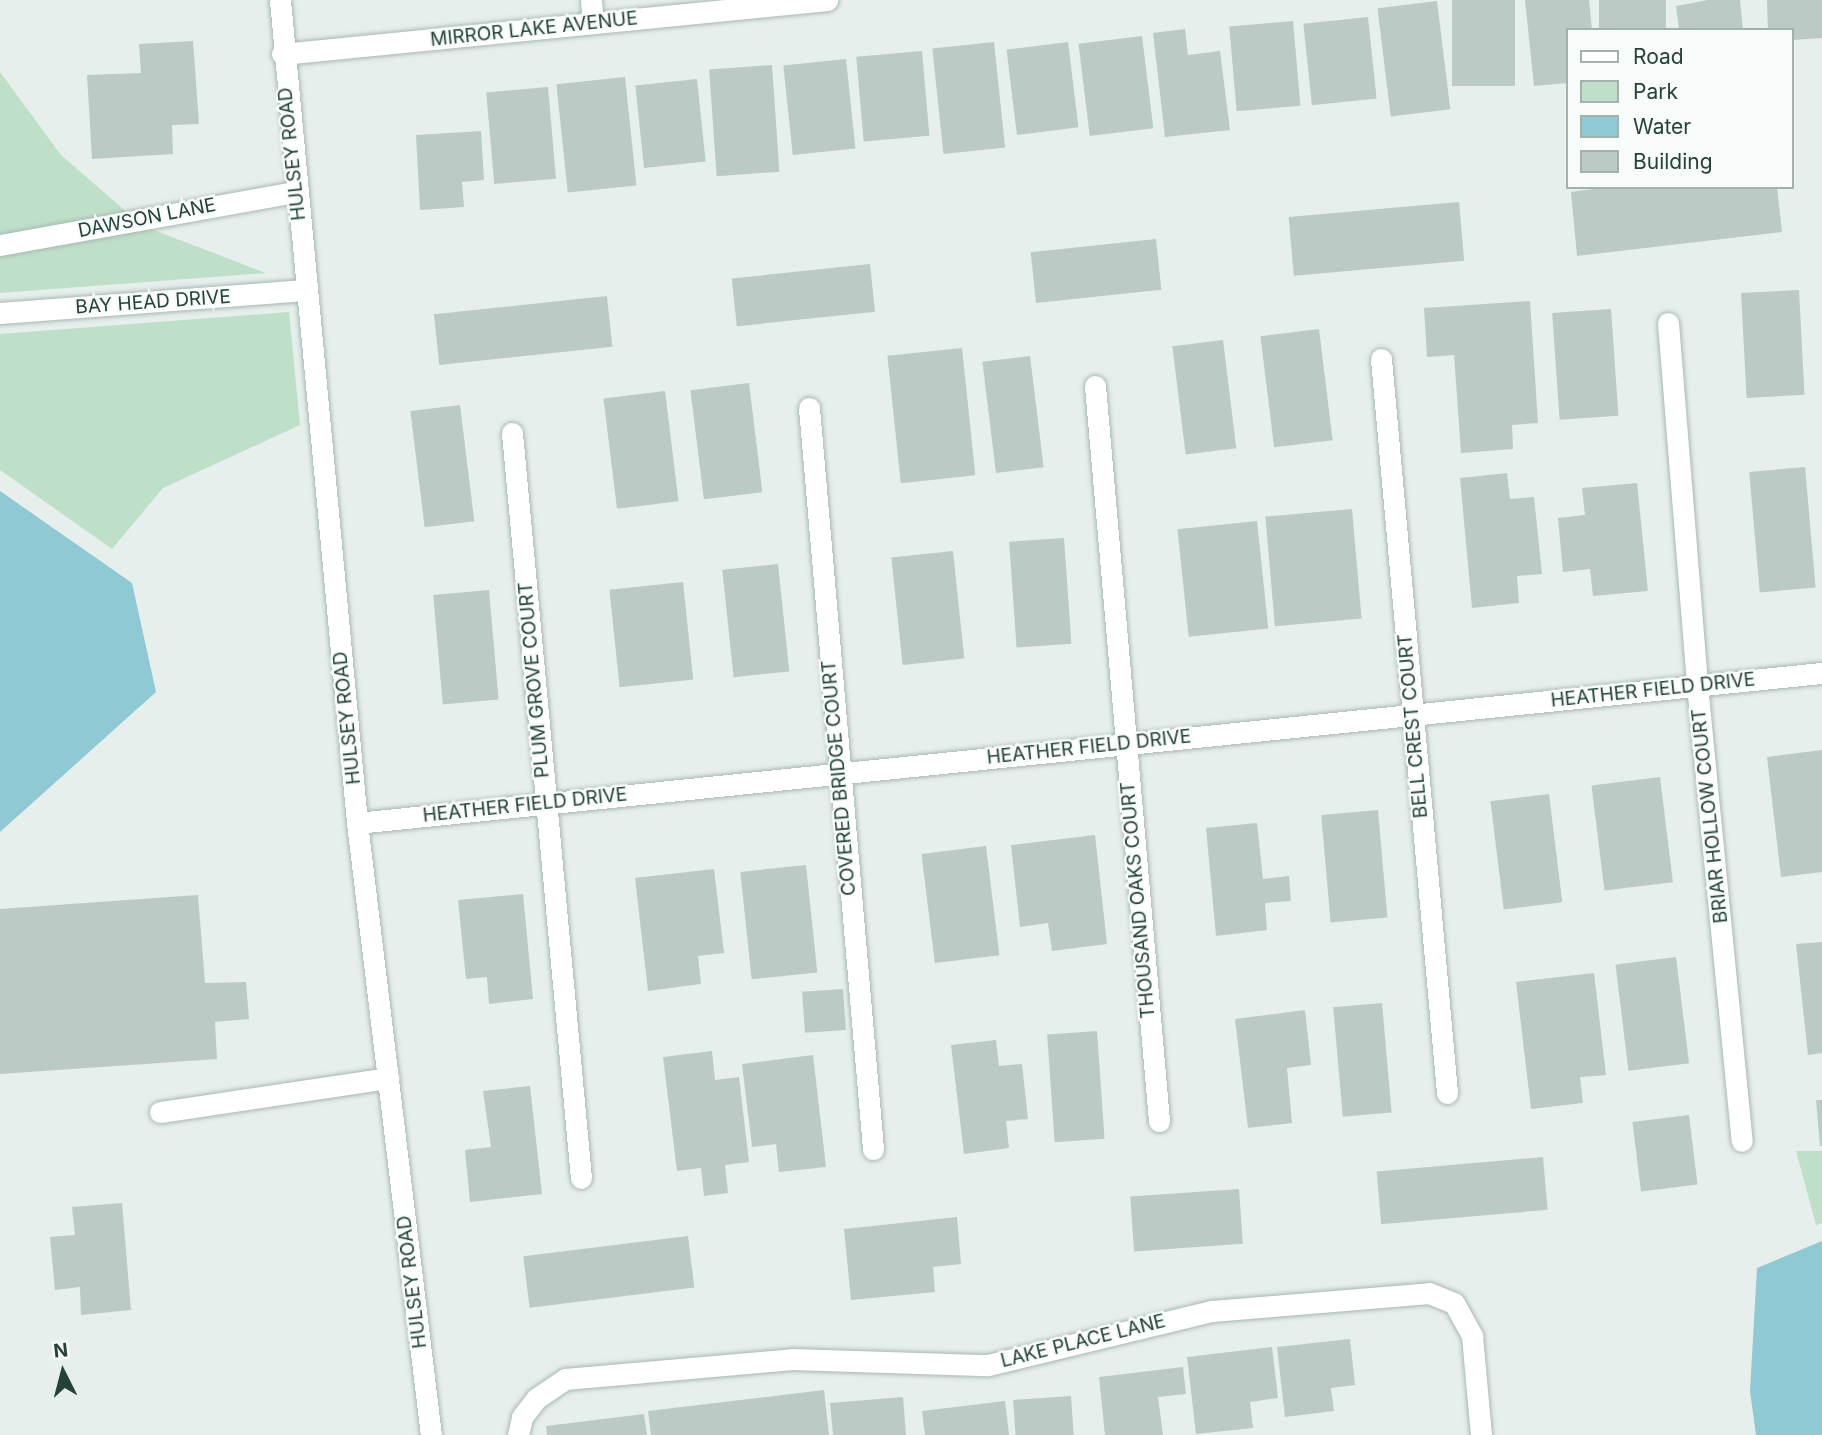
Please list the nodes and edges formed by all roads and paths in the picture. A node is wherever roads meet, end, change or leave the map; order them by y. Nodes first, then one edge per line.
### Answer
1 (280, 0) edge
2 (591, 0) edge
3 (827, 0) edge
4 (593, 23) junction
5 (282, 54) junction
6 (295, 192) junction
7 (0, 245) edge
8 (305, 290) junction
9 (0, 313) edge
10 (1668, 323) dead end
11 (1381, 359) dead end
12 (1095, 386) dead end
13 (808, 408) dead end
14 (512, 433) dead end
15 (1822, 673) edge
16 (1697, 685) junction
17 (1412, 714) junction
18 (1124, 743) junction
19 (838, 773) junction
20 (544, 802) junction
21 (357, 823) junction
22 (388, 1079) junction
23 (1447, 1093) dead end
24 (160, 1112) dead end
25 (1159, 1121) dead end
26 (1742, 1141) dead end
27 (873, 1149) dead end
28 (581, 1178) dead end
29 (431, 1435) edge
30 (518, 1435) edge
31 (1481, 1435) edge

1 - 5 street, HULSEY ROAD
2 - 4 street
3 - 4 street, MIRROR LAKE AVENUE
4 - 5 street, MIRROR LAKE AVENUE
5 - 6 street, HULSEY ROAD
6 - 7 street, DAWSON LANE
6 - 8 street, HULSEY ROAD
8 - 9 street, BAY HEAD DRIVE
8 - 21 street, HULSEY ROAD
10 - 16 street, BRIAR HOLLOW COURT
11 - 17 street, BELL CREST COURT
12 - 18 street, THOUSAND OAKS COURT
13 - 19 street, COVERED BRIDGE COURT
14 - 20 street, PLUM GROVE COURT
15 - 16 street, HEATHER FIELD DRIVE
16 - 17 street, HEATHER FIELD DRIVE
16 - 26 street, BRIAR HOLLOW COURT
17 - 18 street, HEATHER FIELD DRIVE
17 - 23 street, BELL CREST COURT
18 - 19 street, HEATHER FIELD DRIVE
18 - 25 street, THOUSAND OAKS COURT
19 - 20 street, HEATHER FIELD DRIVE
19 - 27 street, COVERED BRIDGE COURT
20 - 21 street, HEATHER FIELD DRIVE
20 - 28 street, PLUM GROVE COURT
21 - 22 street, HULSEY ROAD
22 - 24 street
22 - 29 street, HULSEY ROAD
30 - 31 street, LAKE PLACE LANE

